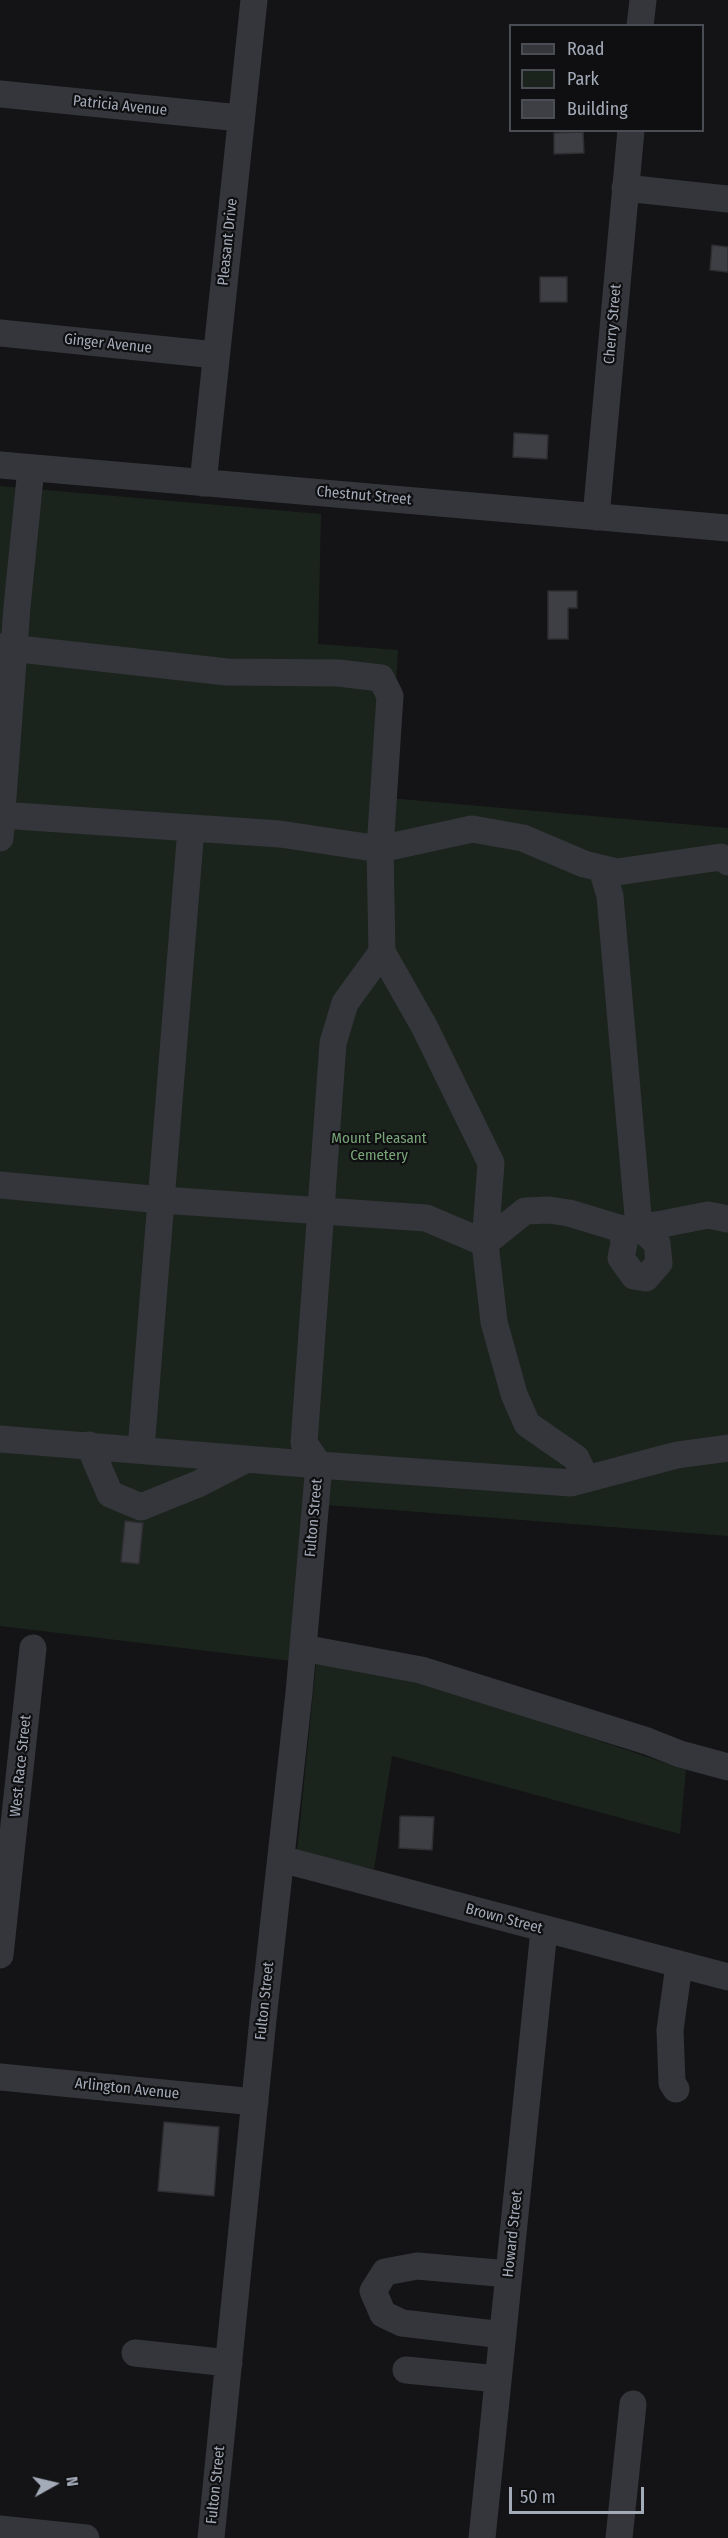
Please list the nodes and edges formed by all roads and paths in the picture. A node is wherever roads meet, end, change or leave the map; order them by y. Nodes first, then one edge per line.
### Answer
1 (254, 0) edge
2 (643, 0) edge
3 (640, 24) edge
4 (0, 94) edge
5 (240, 118) junction
6 (631, 132) edge
7 (626, 188) junction
8 (728, 199) edge
9 (0, 333) edge
10 (216, 356) junction
11 (0, 465) edge
12 (31, 468) junction
13 (203, 483) junction
14 (596, 517) junction
15 (728, 528) edge
16 (7, 648) edge
17 (1, 822) edge
18 (191, 828) junction
19 (380, 849) junction
20 (728, 862) edge
21 (602, 869) junction
22 (382, 952) junction
23 (0, 1185) edge
24 (162, 1200) junction
25 (320, 1213) junction
26 (728, 1219) edge
27 (630, 1228) junction
28 (485, 1243) junction
29 (0, 1439) edge
30 (89, 1445) junction
31 (728, 1448) edge
32 (141, 1449) junction
33 (247, 1459) junction
34 (319, 1465) junction
35 (586, 1479) junction
36 (303, 1647) junction
37 (33, 1648) dead end
38 (728, 1767) edge
39 (280, 1859) junction
40 (544, 1930) junction
41 (0, 1955) edge
42 (679, 1965) junction
43 (728, 1977) edge
44 (0, 2077) edge
45 (676, 2090) dead end
46 (255, 2102) junction
47 (509, 2274) junction
48 (503, 2335) junction
49 (135, 2353) dead end
50 (228, 2363) junction
51 (406, 2370) dead end
52 (498, 2379) junction
53 (633, 2404) dead end
54 (0, 2529) edge
55 (81, 2538) edge
56 (211, 2538) edge
57 (482, 2538) edge
58 (619, 2538) edge

1 - 5 street, Pleasant Drive
2 - 3 street
4 - 5 street, Patricia Avenue
5 - 10 street, Pleasant Drive
6 - 7 street, Cherry Street
7 - 8 street
7 - 14 street, Cherry Street
9 - 10 street, Ginger Avenue
10 - 13 street, Pleasant Drive
11 - 12 street, Chestnut Street
12 - 13 street, Chestnut Street
12 - 16 street
13 - 14 street, Chestnut Street
14 - 15 street, Chestnut Street
16 - 17 street
16 - 19 street
17 - 18 street
18 - 19 street
18 - 24 street
19 - 21 street
19 - 22 street
20 - 21 street
21 - 27 street
22 - 25 street
22 - 28 street
23 - 24 street
24 - 25 street
24 - 32 street
25 - 28 street
25 - 34 street
26 - 27 street
27 - 28 street
28 - 35 street
29 - 30 street
30 - 32 street
30 - 33 street
31 - 35 street
32 - 33 street
33 - 34 street
34 - 35 street
34 - 36 street, Fulton Street
36 - 38 street
36 - 39 street, Fulton Street
37 - 41 street, West Race Street
39 - 40 street, Brown Street
39 - 46 street, Fulton Street
40 - 42 street, Brown Street
40 - 47 street, Howard Street
42 - 43 street, Brown Street
42 - 45 street
44 - 46 street, Arlington Avenue
46 - 50 street, Fulton Street
47 - 48 street, Howard Street
47 - 48 street
48 - 52 street, Howard Street
49 - 50 street
50 - 56 street, Fulton Street
51 - 52 street
52 - 57 street, Howard Street
53 - 58 street
54 - 55 street

